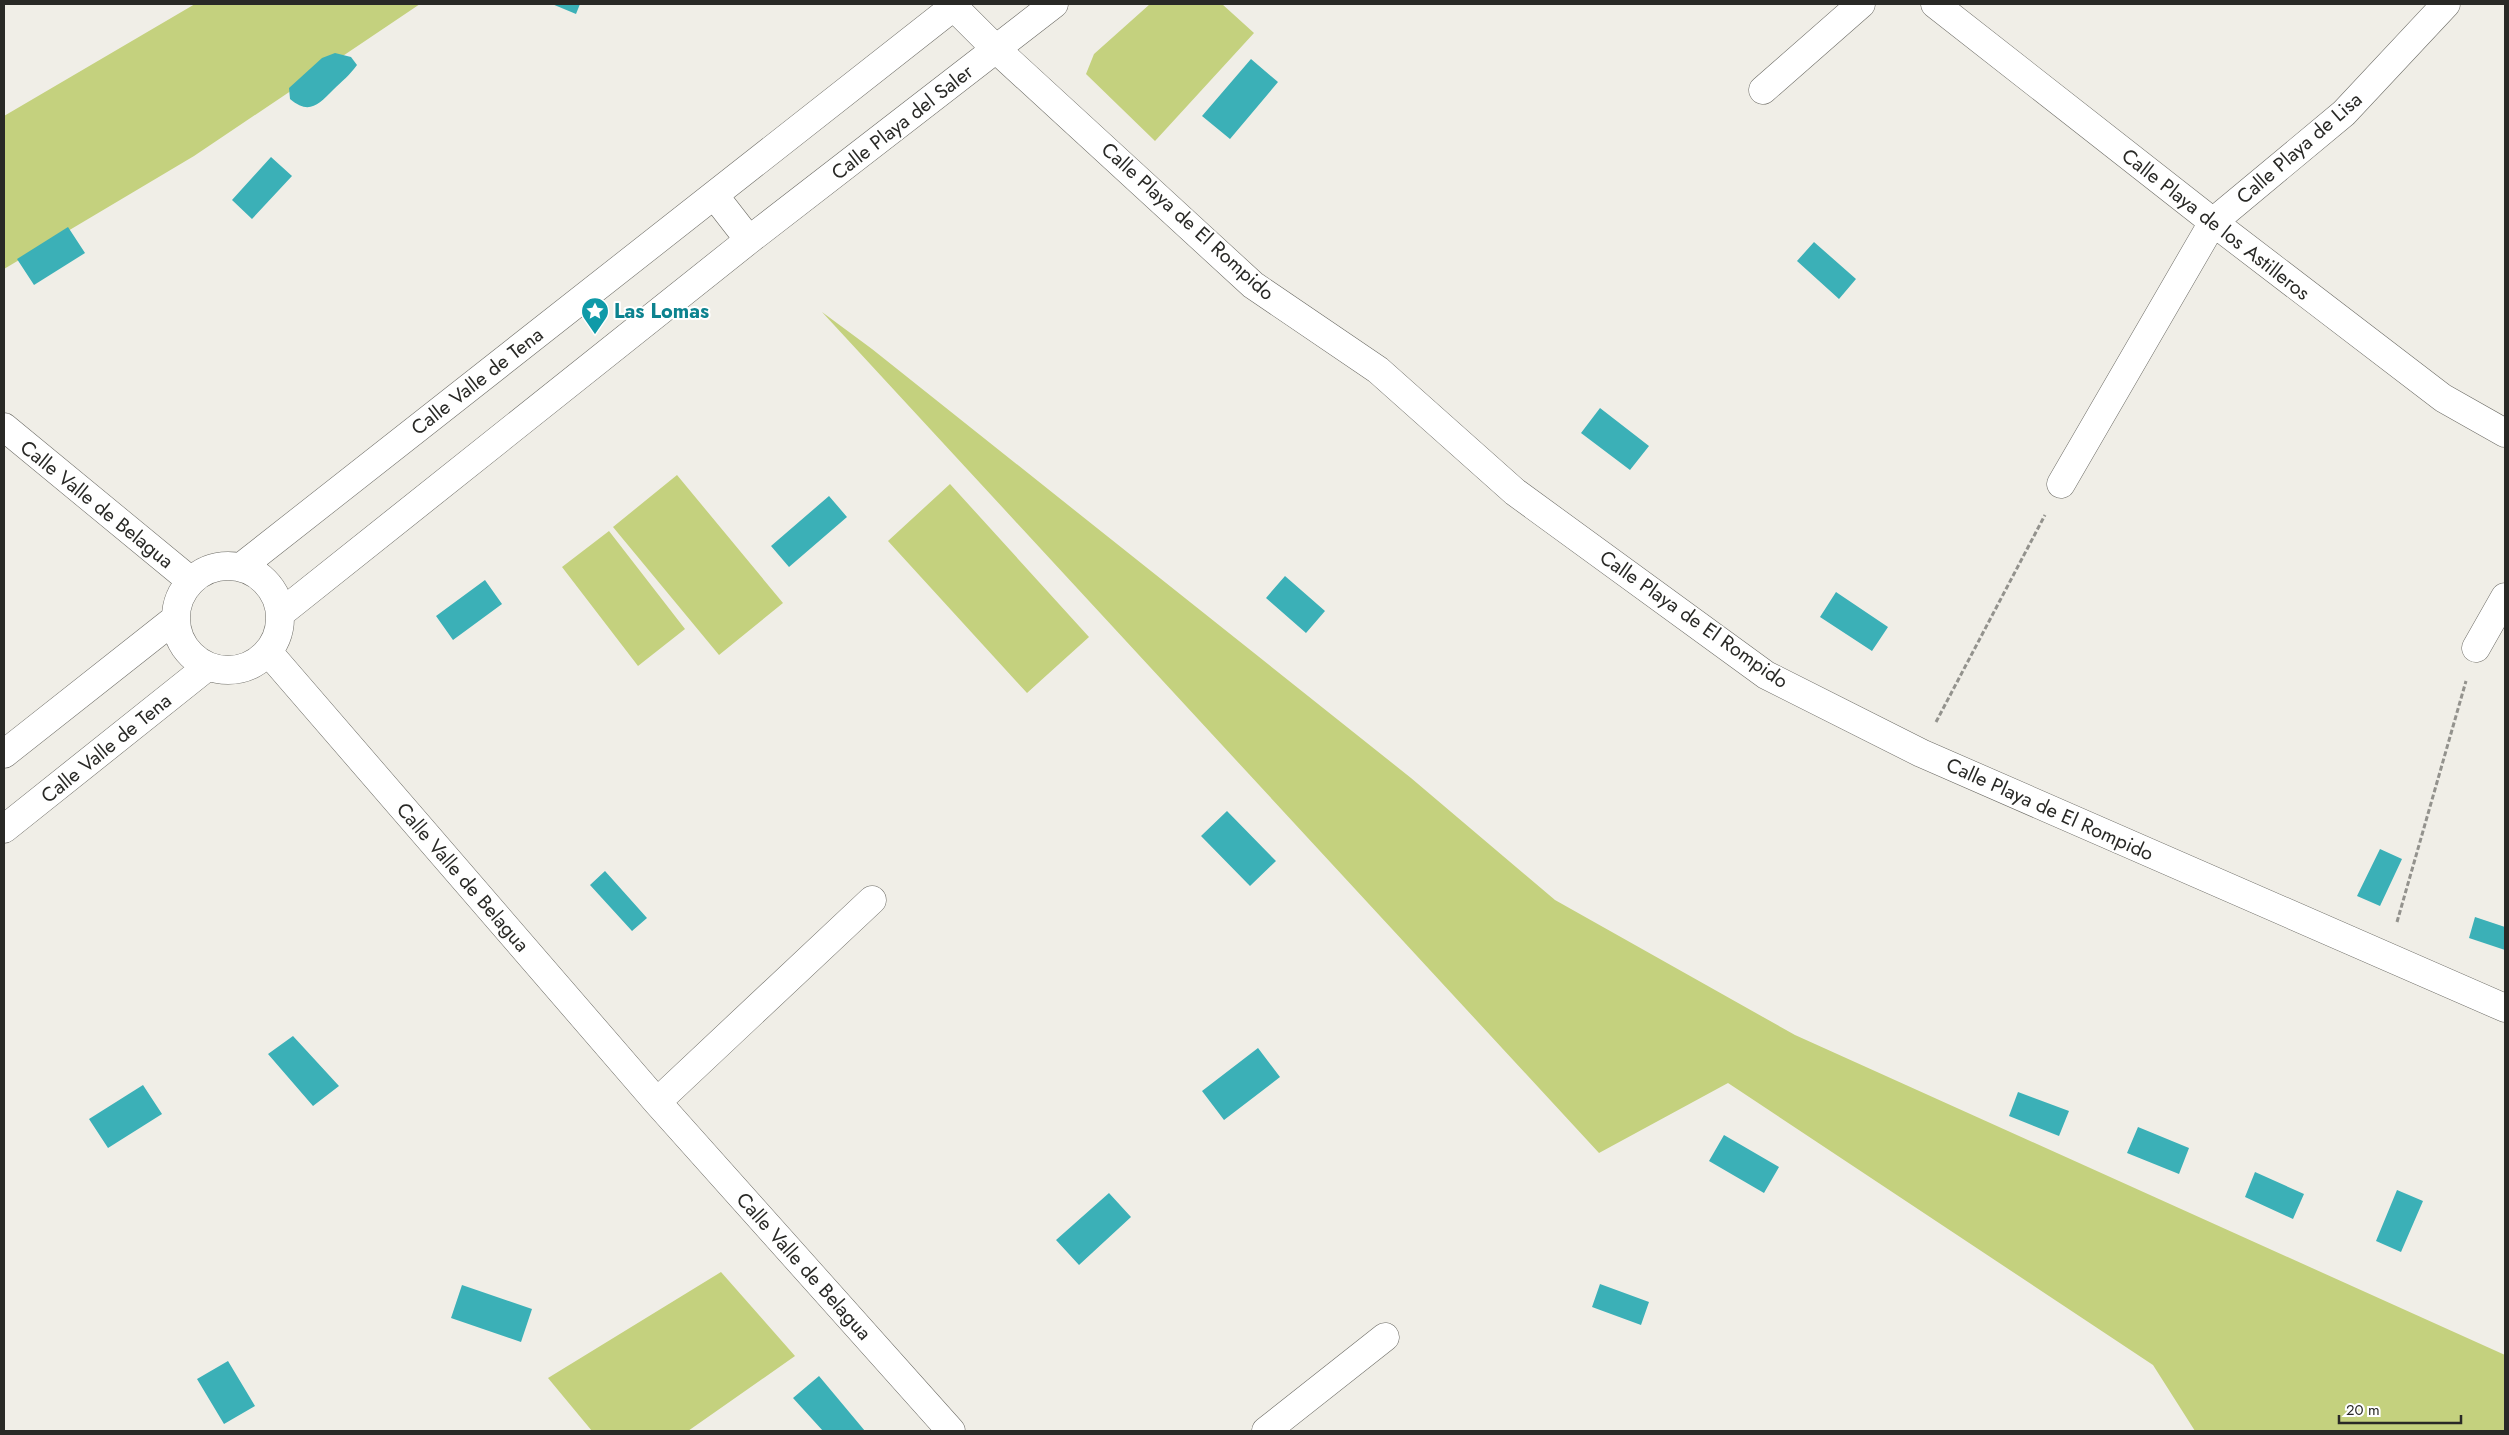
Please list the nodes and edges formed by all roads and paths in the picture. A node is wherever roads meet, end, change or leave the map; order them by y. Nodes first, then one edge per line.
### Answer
1 (1054, 4) edge
2 (1861, 4) edge
3 (1934, 4) edge
4 (2446, 4) edge
5 (953, 5) edge
6 (996, 49) junction
7 (1763, 90) dead end
8 (714, 195) junction
9 (2213, 222) junction
10 (749, 240) junction
11 (4, 427) edge
12 (2505, 433) edge
13 (2061, 484) joint
14 (241, 566) junction
15 (191, 580) junction
16 (2505, 598) edge
17 (281, 613) junction
18 (175, 619) junction
19 (2476, 648) joint
20 (269, 653) junction
21 (207, 667) junction
22 (1920, 752) junction
23 (4, 754) edge
24 (4, 829) edge
25 (872, 900) dead end
26 (2387, 957) junction
27 (2505, 1008) edge
28 (657, 1102) junction
29 (1385, 1337) dead end
30 (950, 1431) edge
31 (1266, 1431) edge

1 - 6 street, Calle Playa del Saler
2 - 7 street
3 - 9 street, Calle Playa de los Astilleros
4 - 9 street, Calle Playa de Lisa
5 - 6 street, Calle Playa de El Rompido
5 - 8 street
6 - 10 street, Calle Playa del Saler
6 - 22 street, Calle Playa de El Rompido
8 - 10 street
8 - 14 street, Calle Valle de Tena
9 - 12 street, Calle Playa de los Astilleros
9 - 13 street, Calle Playa de Lisa
10 - 17 street
11 - 15 street, Calle Valle de Belagua
13 - 22 path
14 - 15 street
14 - 17 street
15 - 18 street
16 - 19 street
17 - 20 street
18 - 21 street
18 - 23 street
19 - 26 path
20 - 21 street
20 - 28 street, Calle Valle de Belagua
21 - 24 street, Calle Valle de Tena
22 - 26 street, Calle Playa de El Rompido
25 - 28 street
26 - 27 street, Calle Playa de El Rompido
28 - 30 street, Calle Valle de Belagua
29 - 31 street

